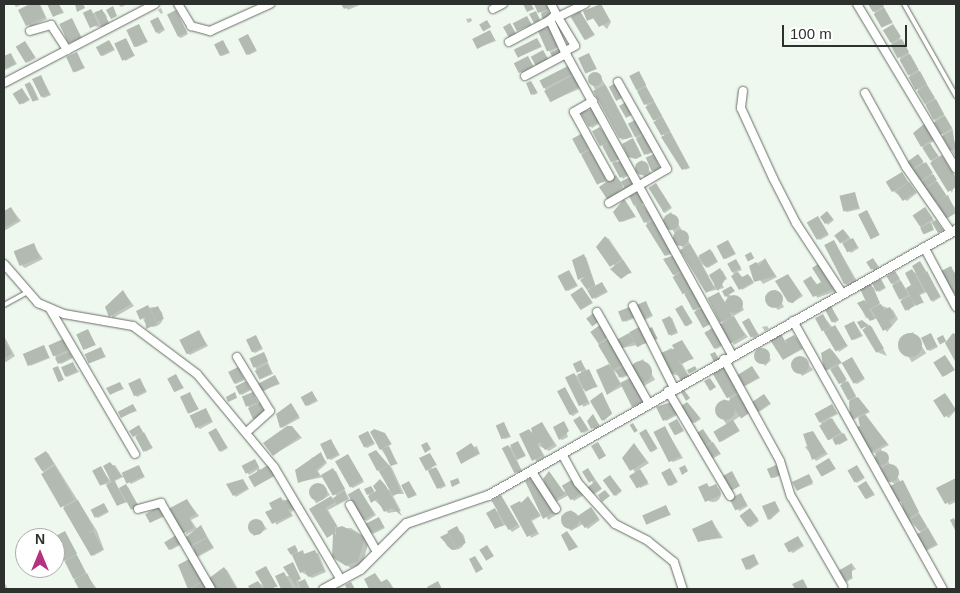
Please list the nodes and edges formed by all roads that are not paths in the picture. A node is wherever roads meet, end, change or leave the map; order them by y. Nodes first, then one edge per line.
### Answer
1 (155, 4) edge
2 (178, 4) edge
3 (270, 4) edge
4 (503, 4) edge
5 (551, 4) edge
6 (585, 4) edge
7 (857, 4) edge
8 (904, 4) edge
9 (493, 9) dead end
10 (555, 18) junction
11 (30, 31) dead end
12 (508, 42) dead end
13 (67, 50) junction
14 (566, 52) junction
15 (526, 76) dead end
16 (618, 82) dead end
17 (4, 83) edge
18 (743, 91) dead end
19 (865, 94) dead end
20 (956, 96) edge
21 (593, 101) junction
22 (956, 169) edge
23 (610, 177) dead end
24 (636, 186) junction
25 (609, 203) dead end
26 (954, 230) edge
27 (924, 247) junction
28 (4, 264) edge
29 (27, 292) junction
30 (842, 293) junction
31 (4, 305) edge
32 (633, 306) dead end
33 (956, 307) edge
34 (50, 309) junction
35 (597, 312) dead end
36 (793, 321) junction
37 (238, 357) dead end
38 (728, 357) junction
39 (671, 389) junction
40 (648, 402) junction
41 (247, 432) junction
42 (135, 454) dead end
43 (562, 454) junction
44 (532, 472) junction
45 (730, 496) dead end
46 (350, 505) dead end
47 (138, 509) dead end
48 (556, 509) dead end
49 (377, 552) junction
50 (341, 580) junction
51 (843, 586) dead end
52 (211, 589) edge
53 (323, 589) edge
54 (683, 589) edge
55 (943, 589) edge

1 - 13 street
2 - 3 street
4 - 9 street
5 - 10 street
6 - 10 street
7 - 22 street
8 - 20 lane
10 - 12 street
10 - 14 street
11 - 13 street
13 - 17 street
14 - 15 street
14 - 21 street
16 - 24 street
18 - 30 street
19 - 26 street
21 - 23 street
21 - 24 street
24 - 25 street
24 - 38 street
26 - 27 street
27 - 30 street
27 - 33 street
28 - 29 street
29 - 31 lane
29 - 34 street
30 - 36 street
32 - 39 street
34 - 41 street
34 - 42 street
35 - 40 street
36 - 38 street
36 - 55 street
37 - 41 street
38 - 39 street
38 - 51 street
39 - 40 street
39 - 45 street
40 - 43 street
41 - 50 street
43 - 44 street
43 - 54 street
44 - 48 street
44 - 49 street
46 - 49 street
47 - 52 street
49 - 50 street
50 - 53 street

